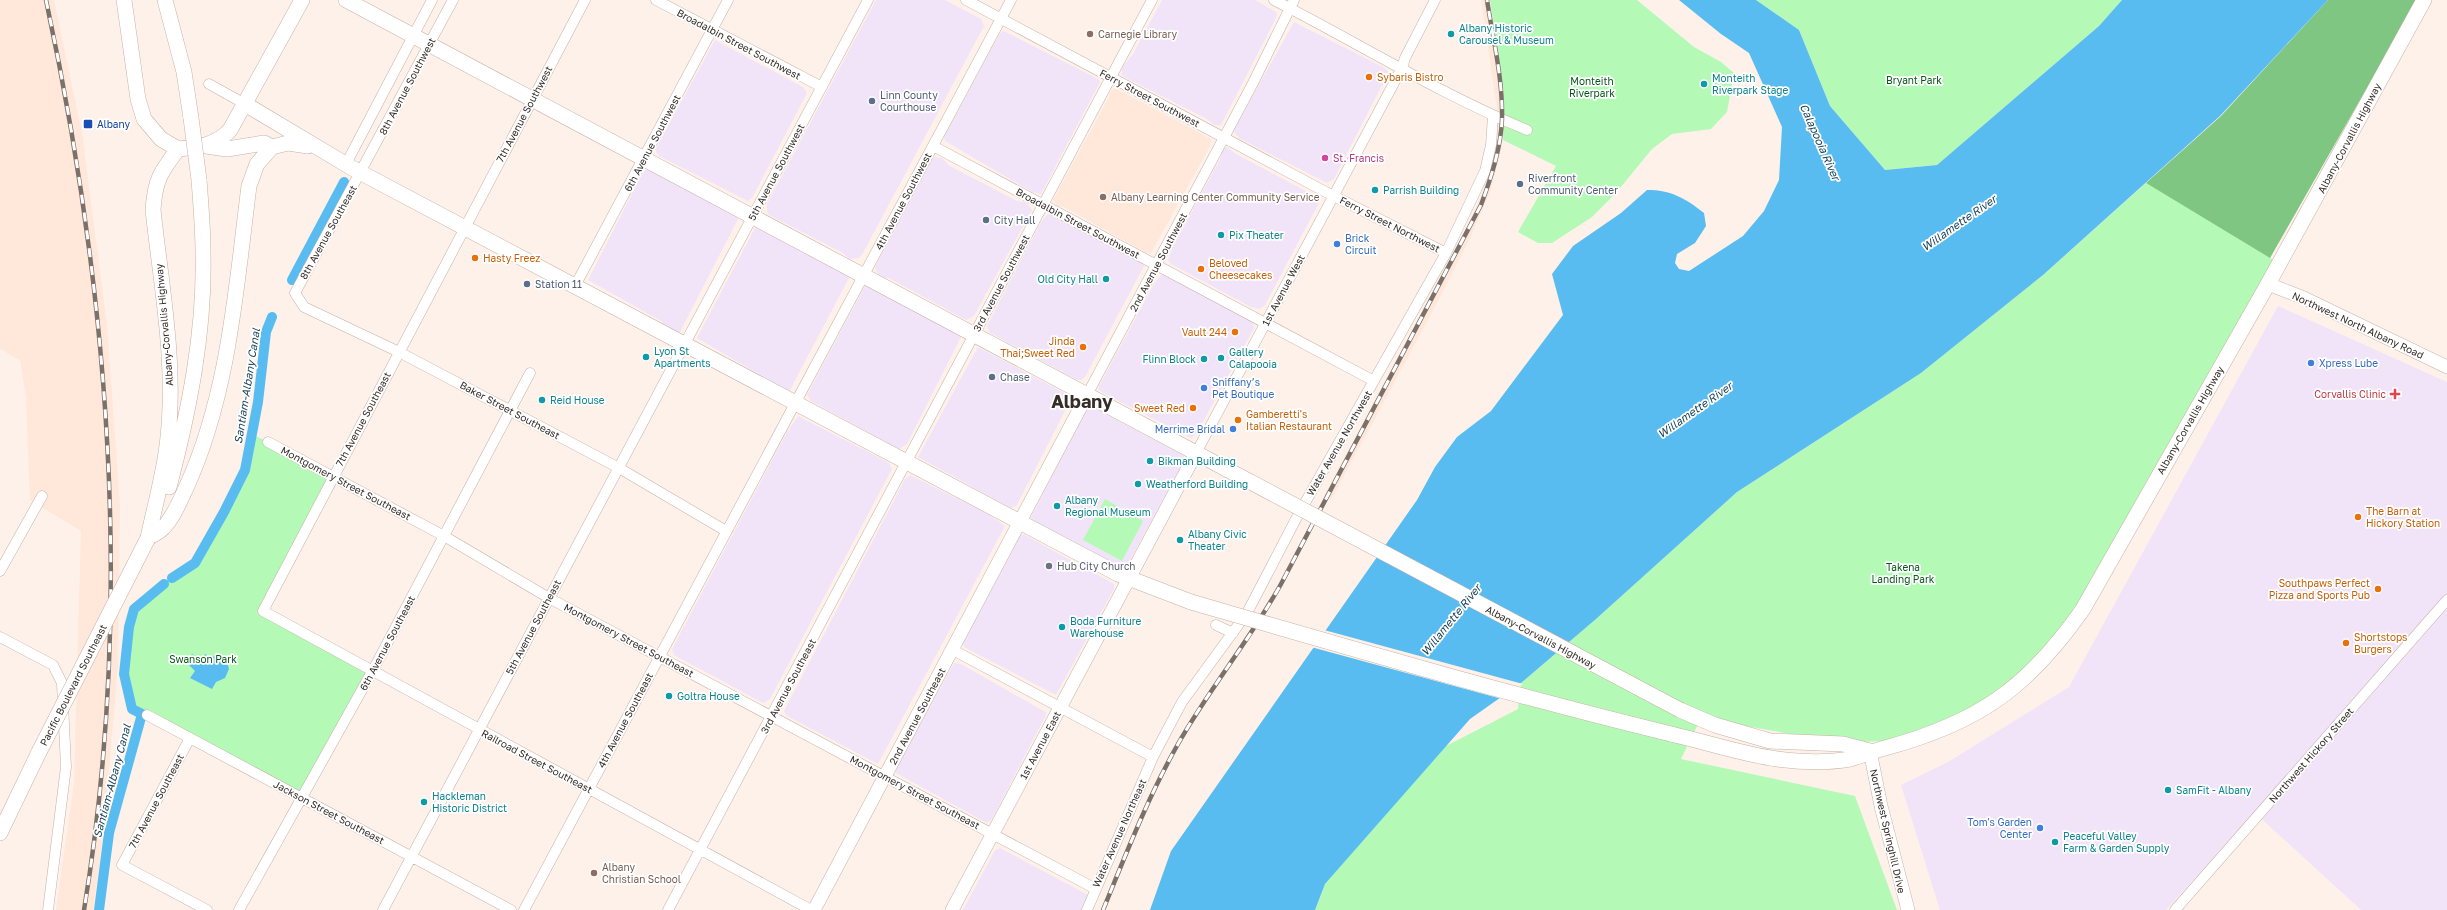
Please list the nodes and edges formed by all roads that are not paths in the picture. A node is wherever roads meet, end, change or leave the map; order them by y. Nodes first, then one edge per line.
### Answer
1 (124, 0) edge
2 (164, 0) edge
3 (302, 0) edge
4 (346, 0) edge
5 (432, 0) edge
6 (453, 0) edge
7 (585, 0) edge
8 (656, 0) edge
9 (728, 0) edge
10 (868, 0) edge
11 (966, 0) edge
12 (1011, 0) edge
13 (1152, 0) edge
14 (1274, 0) edge
15 (1435, 0) edge
16 (2424, 0) edge
17 (1292, 5) edge
18 (1001, 18) junction
19 (712, 30) junction
20 (413, 34) junction
21 (430, 43) junction
22 (1402, 68) junction
23 (1110, 77) junction
24 (209, 84) dead end
25 (822, 87) junction
26 (532, 98) junction
27 (245, 104) junction
28 (1493, 116) junction
29 (1527, 130) dead end
30 (1224, 137) junction
31 (206, 146) junction
32 (933, 146) junction
33 (272, 147) junction
34 (315, 147) junction
35 (178, 149) junction
36 (644, 158) junction
37 (346, 164) junction
38 (362, 172) junction
39 (1334, 196) junction
40 (1043, 203) junction
41 (752, 216) junction
42 (464, 228) junction
43 (1446, 253) junction
44 (1157, 264) junction
45 (863, 275) junction
46 (2268, 284) junction
47 (575, 286) junction
48 (294, 293) joint
49 (1266, 322) junction
50 (974, 333) junction
51 (686, 345) junction
52 (399, 352) junction
53 (2447, 367) edge
54 (530, 373) dead end
55 (1374, 382) junction
56 (1087, 395) junction
57 (795, 403) junction
58 (510, 410) junction
59 (268, 442) dead end
60 (1196, 453) junction
61 (906, 461) junction
62 (620, 468) junction
63 (333, 476) junction
64 (42, 496) dead end
65 (1021, 523) junction
66 (726, 531) junction
67 (444, 536) junction
68 (148, 538) junction
69 (0, 571) edge
70 (1128, 579) junction
71 (549, 598) junction
72 (2447, 600) edge
73 (263, 611) joint
74 (1216, 625) dead end
75 (1233, 632) junction
76 (0, 637) edge
77 (953, 650) junction
78 (659, 656) junction
79 (373, 670) junction
80 (1060, 707) junction
81 (147, 715) dead end
82 (772, 716) junction
83 (478, 730) junction
84 (190, 738) junction
85 (1870, 751) junction
86 (1153, 757) junction
87 (31, 766) junction
88 (885, 776) junction
89 (588, 788) junction
90 (303, 798) junction
91 (0, 808) edge
92 (0, 833) edge
93 (993, 833) junction
94 (701, 849) junction
95 (412, 856) junction
96 (1094, 888) junction
97 (48, 910) edge
98 (207, 910) edge
99 (239, 910) edge
100 (383, 910) edge
101 (511, 910) edge
102 (524, 910) edge
103 (668, 910) edge
104 (811, 910) edge
105 (814, 910) edge
106 (952, 910) edge
107 (1086, 910) edge
108 (1908, 910) edge
109 (2175, 910) edge

1 - 35 highway
2 - 68 highway, bridge
3 - 27 highway
4 - 20 highway, Albany-Corvallis Highway
5 - 20 street, 8th Avenue Southwest
6 - 21 street, 8th Avenue Southwest
7 - 26 street, 7th Avenue Southwest
8 - 19 street, Broadalbin Street Southwest
9 - 19 street, 6th Avenue Southwest
10 - 25 street, 5th Avenue Southwest
11 - 18 street, Ferry Street Southwest
12 - 18 street, 4th Avenue Southwest
13 - 23 street, 3rd Avenue Southwest
14 - 17 street
15 - 22 street, 1st Avenue West
16 - 46 highway, Albany-Corvallis Highway
17 - 22 street
17 - 30 street, 2nd Avenue Southwest
18 - 23 street, Ferry Street Southwest
18 - 32 street, 4th Avenue Southwest
19 - 25 street, Broadalbin Street Southwest
19 - 36 street, 6th Avenue Southwest
20 - 21 highway, Albany-Corvallis Highway
20 - 37 street, 8th Avenue Southwest
21 - 26 highway, Albany-Corvallis Highway
21 - 38 street, 8th Avenue Southwest
22 - 28 street
22 - 39 street, 1st Avenue West
23 - 30 street, Ferry Street Southwest
23 - 40 street, 3rd Avenue Southwest
24 - 27 street
25 - 41 street, 5th Avenue Southwest
26 - 36 highway, Albany-Corvallis Highway
26 - 42 street, 7th Avenue Southwest
27 - 31 highway
27 - 34 highway, Albany-Corvallis Highway
28 - 29 street
28 - 43 street, Water Avenue Northwest
30 - 39 street, Ferry Street Southwest
30 - 44 street, 2nd Avenue Southwest
31 - 33 highway
31 - 35 highway
32 - 40 street, Broadalbin Street Southwest
32 - 45 street, 4th Avenue Southwest
33 - 34 highway
33 - 68 highway
34 - 37 highway, Albany-Corvallis Highway
35 - 68 highway, Albany-Corvallis Highway
36 - 41 highway, Albany-Corvallis Highway
36 - 47 street, 6th Avenue Southwest
37 - 38 highway, Albany-Corvallis Highway
38 - 42 highway, Albany-Corvallis Highway
38 - 48 street, 8th Avenue Southeast
39 - 43 street, Ferry Street Northwest
39 - 49 street, 1st Avenue West
40 - 44 street, Broadalbin Street Southwest
40 - 50 street, 3rd Avenue Southwest
41 - 45 highway, Albany-Corvallis Highway
41 - 51 street, 5th Avenue Southwest
42 - 47 highway, Albany-Corvallis Highway
42 - 52 street, 7th Avenue Southeast
43 - 55 street, Water Avenue Northwest
44 - 49 street, Broadalbin Street Southwest
44 - 56 street, 2nd Avenue Southwest
45 - 50 highway, Albany-Corvallis Highway
45 - 57 street, 4th Avenue Southwest
46 - 53 main road, Northwest North Albany Road
46 - 85 highway, Albany-Corvallis Highway
47 - 51 highway, Albany-Corvallis Highway
48 - 52 street, Baker Street Southeast
49 - 55 street, Broadalbin Street Southwest
49 - 60 street, 1st Avenue West
50 - 56 highway, Albany-Corvallis Highway
50 - 61 street, 3rd Avenue Southwest
51 - 57 highway, Albany-Corvallis Highway
51 - 62 street, 5th Avenue Southeast
52 - 58 street, Baker Street Southeast
52 - 63 street, 7th Avenue Southeast
54 - 58 street, 6th Avenue Southeast
55 - 75 street, Water Avenue Northwest
56 - 60 highway, Albany-Corvallis Highway
56 - 65 main road, 2nd Avenue Southwest
57 - 61 highway, Albany-Corvallis Highway
57 - 66 street, 4th Avenue Southeast
58 - 62 street, Baker Street Southeast
58 - 67 street, 6th Avenue Southeast
59 - 63 street, Montgomery Street Southeast
60 - 70 main road, 1st Avenue West
60 - 85 highway, Albany-Corvallis Highway, bridge
61 - 65 highway, Albany-Corvallis Highway
61 - 82 street, 3rd Avenue Southeast
62 - 66 street, Baker Street Southeast
62 - 71 street, 5th Avenue Southeast
63 - 67 street, Montgomery Street Southeast
63 - 73 street, 7th Avenue Southeast
64 - 69 street
65 - 70 highway, Albany-Corvallis Highway
65 - 77 main road, 2nd Avenue Southeast
66 - 78 street, 4th Avenue Southeast
67 - 71 street, Montgomery Street Southeast
67 - 79 street, 6th Avenue Southeast
68 - 87 highway, Pacific Boulevard Southeast, bridge
70 - 80 main road, 1st Avenue East
70 - 85 highway, Albany-Corvallis Highway, bridge
71 - 78 street, Montgomery Street Southeast
71 - 83 street, 5th Avenue Southeast
72 - 109 street, Northwest Hickory Street
73 - 79 street, Railroad Street Southeast
74 - 75 street
75 - 86 street, Water Avenue Northwest
76 - 97 street
77 - 80 street
77 - 88 main road, 2nd Avenue Southeast
78 - 82 street, Montgomery Street Southeast
78 - 89 street, 4th Avenue Southeast
79 - 83 street, Railroad Street Southeast
79 - 90 street, 6th Avenue Southeast
80 - 86 street
80 - 93 main road, 1st Avenue East
81 - 84 street, Jackson Street Southeast
82 - 88 street, Montgomery Street Southeast
82 - 94 street, 3rd Avenue Southeast
83 - 89 street, Railroad Street Southeast
83 - 95 street, 5th Avenue Southeast
84 - 90 street, Jackson Street Southeast
84 - 98 street, 7th Avenue Southeast
85 - 108 main road, Northwest Springhill Drive
86 - 96 street, Water Avenue Northeast
87 - 91 highway
87 - 92 highway, Pacific Boulevard Southeast
88 - 93 street, Montgomery Street Southeast
88 - 105 main road, 2nd Avenue Southeast
89 - 94 street, Railroad Street Southeast
89 - 102 street, 4th Avenue Southeast
90 - 95 street, Jackson Street Southeast
90 - 99 street, 6th Avenue Southeast
93 - 96 street, Montgomery Street Southeast
93 - 106 main road, 1st Avenue East
94 - 103 street, 3rd Avenue Southeast
94 - 104 street, Railroad Street Southeast
95 - 100 street, 5th Avenue Southeast
95 - 101 street, Jackson Street Southeast
96 - 107 street, Water Avenue Northeast

